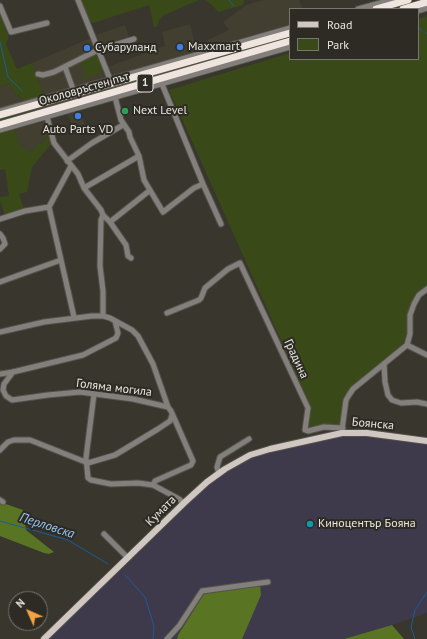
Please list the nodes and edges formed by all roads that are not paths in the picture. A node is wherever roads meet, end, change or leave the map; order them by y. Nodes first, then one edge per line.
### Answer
1 (78, 0) edge
2 (391, 0) edge
3 (408, 0) edge
4 (427, 2) edge
5 (0, 6) edge
6 (362, 8) edge
7 (380, 8) edge
8 (406, 8) edge
9 (47, 23) dead end
10 (289, 28) edge
11 (289, 33) edge
12 (134, 39) dead end
13 (289, 41) edge
14 (289, 47) edge
15 (98, 50) junction
16 (216, 55) junction
17 (186, 58) junction
18 (170, 62) junction
19 (65, 67) junction
20 (38, 74) dead end
21 (144, 74) junction
22 (110, 79) junction
23 (162, 84) junction
24 (73, 89) junction
25 (115, 97) junction
26 (46, 102) junction
27 (24, 104) junction
28 (11, 108) joint
29 (0, 113) edge
30 (47, 117) junction
31 (0, 125) edge
32 (123, 125) junction
33 (0, 130) edge
34 (139, 156) junction
35 (67, 161) junction
36 (71, 166) junction
37 (202, 184) junction
38 (84, 188) junction
39 (149, 191) junction
40 (49, 207) junction
41 (103, 215) junction
42 (0, 218) edge
43 (110, 222) junction
44 (221, 224) dead end
45 (0, 234) edge
46 (0, 249) edge
47 (131, 258) dead end
48 (61, 260) junction
49 (0, 282) edge
50 (427, 289) edge
51 (167, 313) dead end
52 (103, 316) junction
53 (74, 317) junction
54 (115, 321) junction
55 (0, 332) edge
56 (407, 345) junction
57 (427, 355) edge
58 (384, 364) junction
59 (13, 372) junction
60 (0, 374) edge
61 (94, 394) junction
62 (427, 404) edge
63 (168, 407) junction
64 (172, 415) junction
65 (342, 430) junction
66 (249, 439) dead end
67 (317, 439) joint
68 (427, 441) edge
69 (0, 450) edge
70 (88, 463) junction
71 (218, 474) junction
72 (153, 485) junction
73 (184, 503) junction
74 (104, 534) dead end
75 (128, 558) junction
76 (268, 582) dead end
77 (48, 638) edge
78 (167, 639) edge

1 - 15 street
2 - 6 street
3 - 7 highway
4 - 8 highway
5 - 9 street
10 - 17 street
11 - 16 highway, Околовръстен път / 1
12 - 15 street
13 - 31 highway, Околовръстен път / 1
14 - 23 street
15 - 19 street
15 - 22 street
16 - 17 highway
16 - 21 highway, Околовръстен път / 1
17 - 18 street
18 - 21 highway
18 - 22 street
19 - 20 street
19 - 24 street
21 - 26 highway, Околовръстен път / 1
22 - 24 street
23 - 25 street
23 - 37 street
24 - 27 street
25 - 30 street
25 - 32 street
26 - 27 highway
26 - 29 highway, Околовръстен път / 1
27 - 28 street
28 - 29 highway
30 - 33 street
30 - 35 street
32 - 34 street
32 - 35 street
34 - 38 street
34 - 39 street
35 - 36 street
36 - 38 street
36 - 40 street
37 - 39 street
37 - 44 street
38 - 41 street
39 - 43 street
40 - 42 street
40 - 48 street
41 - 43 street
41 - 52 street
43 - 47 street
45 - 46 street
48 - 49 street
48 - 53 street
50 - 56 street
51 - 65 street, Градина
52 - 53 street
52 - 54 street
53 - 55 street
54 - 59 street
54 - 63 street
56 - 57 street
56 - 58 street
58 - 62 street
58 - 65 street
59 - 60 street
59 - 61 street, Голяма могила
61 - 63 street, Голяма могила
61 - 70 street
63 - 64 street
64 - 70 street
64 - 72 street
65 - 67 main road, Боянска
65 - 68 main road, Боянска
66 - 71 street
67 - 71 main road, Кумата
69 - 70 street
70 - 72 street
71 - 73 main road, Кумата
72 - 73 street
73 - 75 main road, Кумата
74 - 75 street
75 - 77 main road, Кумата
76 - 78 street

